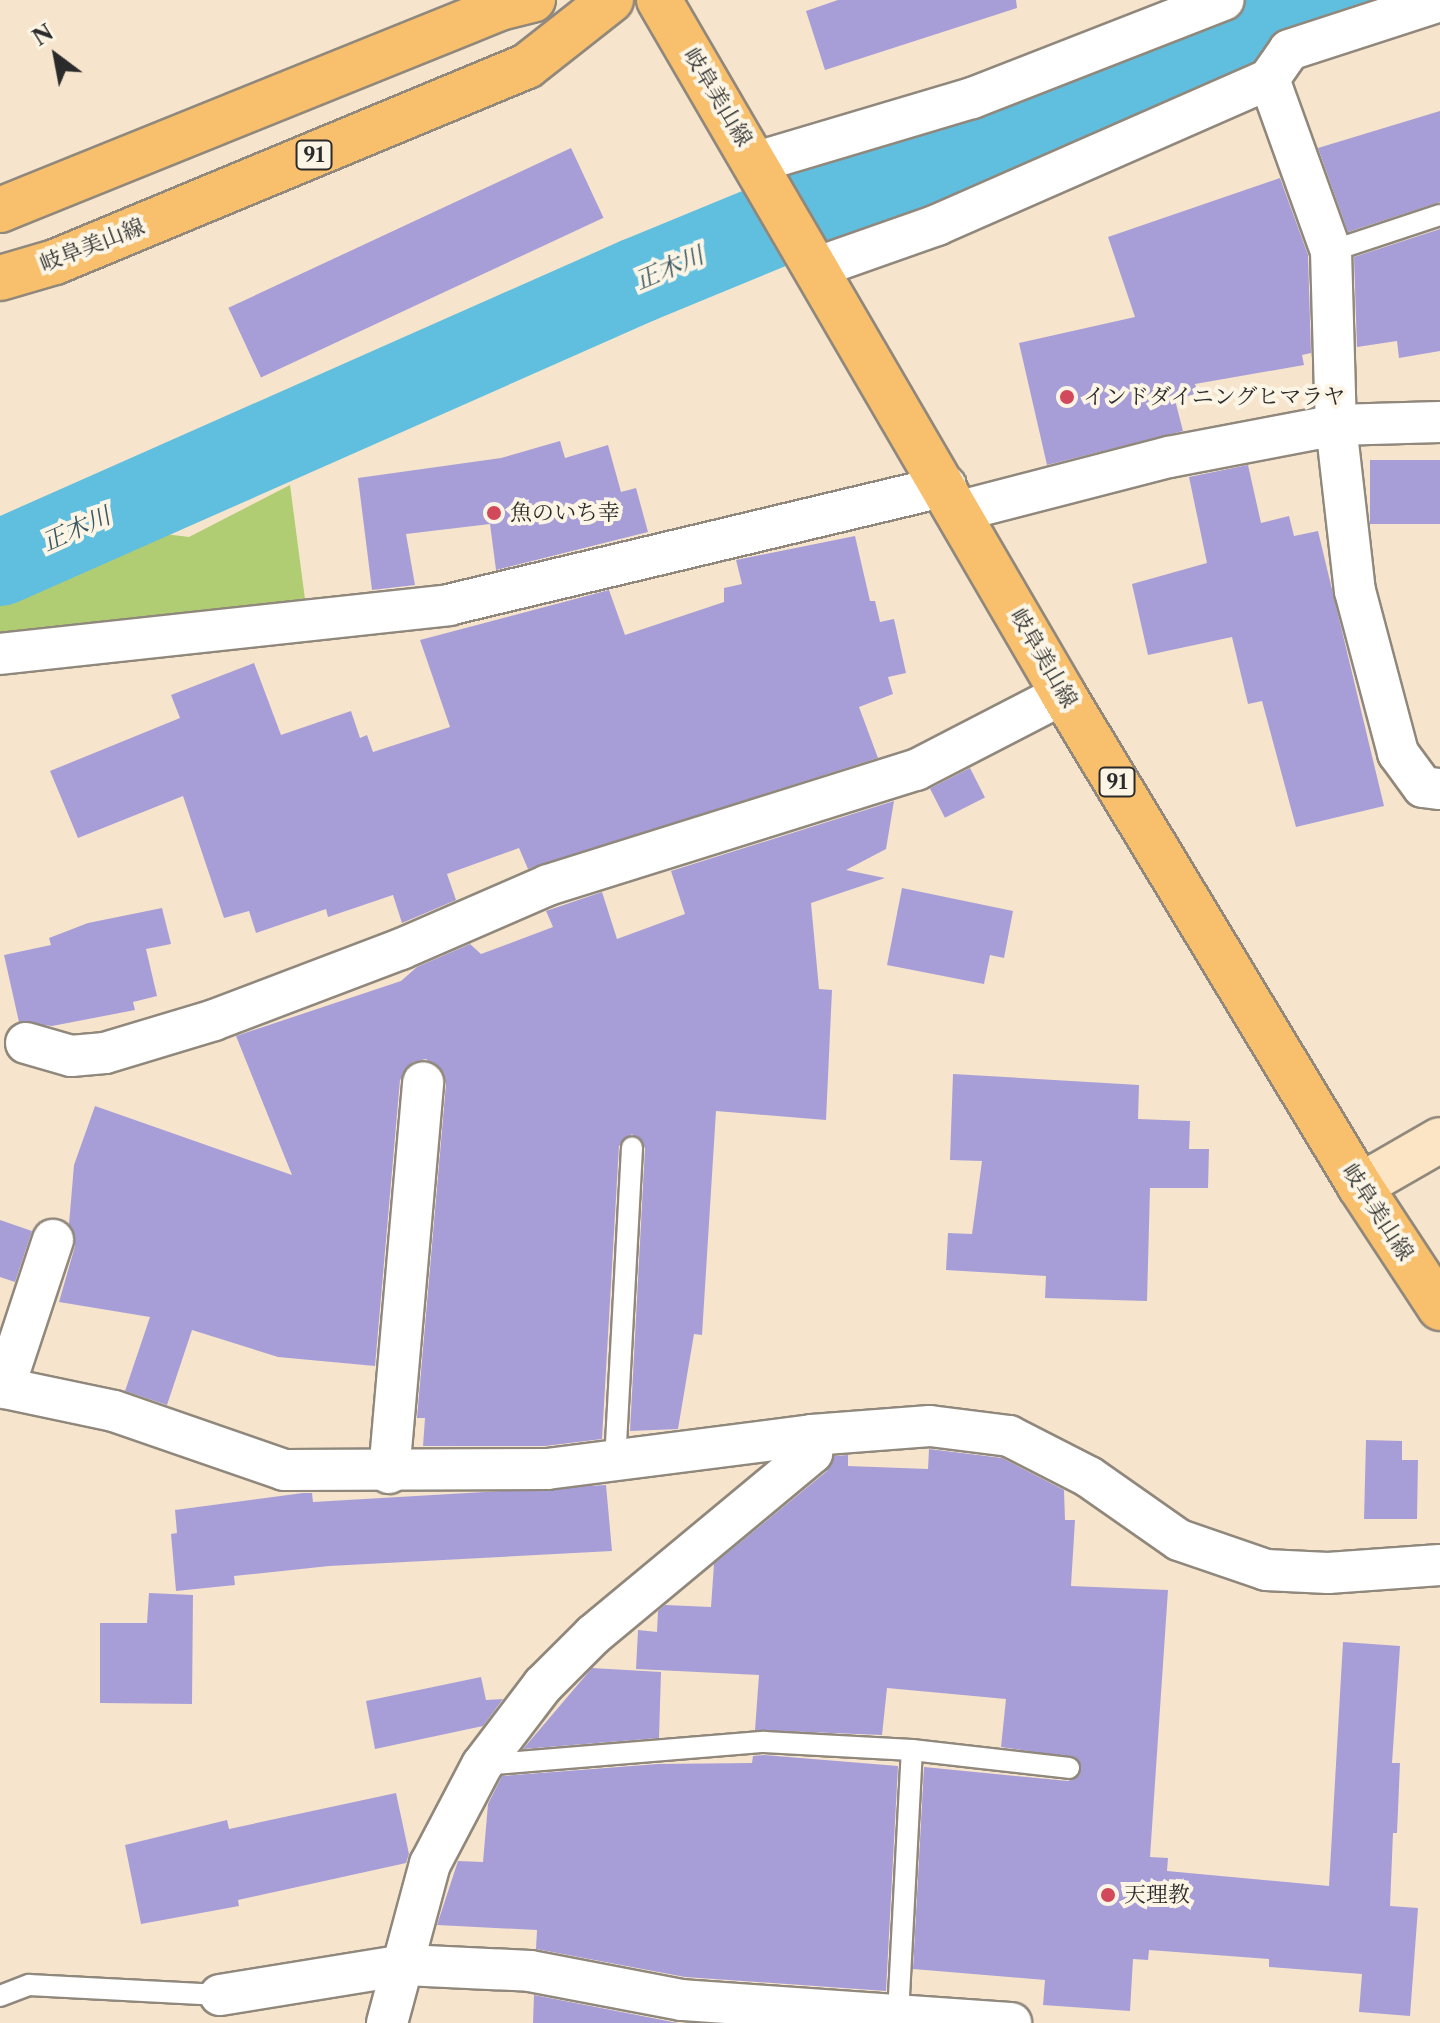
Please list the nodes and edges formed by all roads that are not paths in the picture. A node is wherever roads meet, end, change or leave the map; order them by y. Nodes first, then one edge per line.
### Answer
1 (533, 0) edge
2 (611, 0) edge
3 (659, 0) edge
4 (1440, 1) edge
5 (1205, 3) edge
6 (1269, 79) junction
7 (763, 171) junction
8 (0, 210) edge
9 (1440, 215) edge
10 (1331, 251) junction
11 (813, 257) junction
12 (0, 278) edge
13 (1440, 422) edge
14 (1336, 425) junction
15 (953, 499) junction
16 (0, 654) edge
17 (1063, 694) junction
18 (1440, 789) edge
19 (26, 1043) dead end
20 (423, 1082) dead end
21 (1440, 1140) edge
22 (632, 1147) dead end
23 (1360, 1186) junction
24 (53, 1240) dead end
25 (1440, 1308) edge
26 (2, 1387) edge
27 (812, 1435) junction
28 (615, 1462) junction
29 (389, 1473) junction
30 (1440, 1565) edge
31 (912, 1750) junction
32 (482, 1765) junction
33 (1069, 1768) dead end
34 (405, 1965) junction
35 (220, 1995) joint
36 (0, 1996) edge
37 (898, 2015) junction
38 (847, 2017) edge
39 (387, 2023) edge
40 (1011, 2023) edge

1 - 8 main road
2 - 12 main road, 岐阜美山線 / 91
3 - 7 main road, 岐阜美山線 / 91
4 - 6 street
5 - 7 street
6 - 10 street
6 - 11 street
7 - 11 main road, 岐阜美山線 / 91
9 - 10 lane
10 - 14 street
11 - 15 main road, 岐阜美山線 / 91
13 - 14 street
14 - 15 street
14 - 18 street
15 - 16 street
15 - 17 main road, 岐阜美山線 / 91
17 - 19 street
17 - 23 main road, 岐阜美山線 / 91
20 - 29 street
21 - 23 street
22 - 28 lane
23 - 25 main road, 岐阜美山線 / 91
24 - 26 street
26 - 29 street
27 - 28 street
27 - 30 street
27 - 32 street
28 - 29 street
31 - 32 lane
31 - 33 lane
31 - 37 lane
32 - 34 street
34 - 35 street
34 - 38 street
34 - 39 street
35 - 36 lane
37 - 38 street
37 - 40 street

